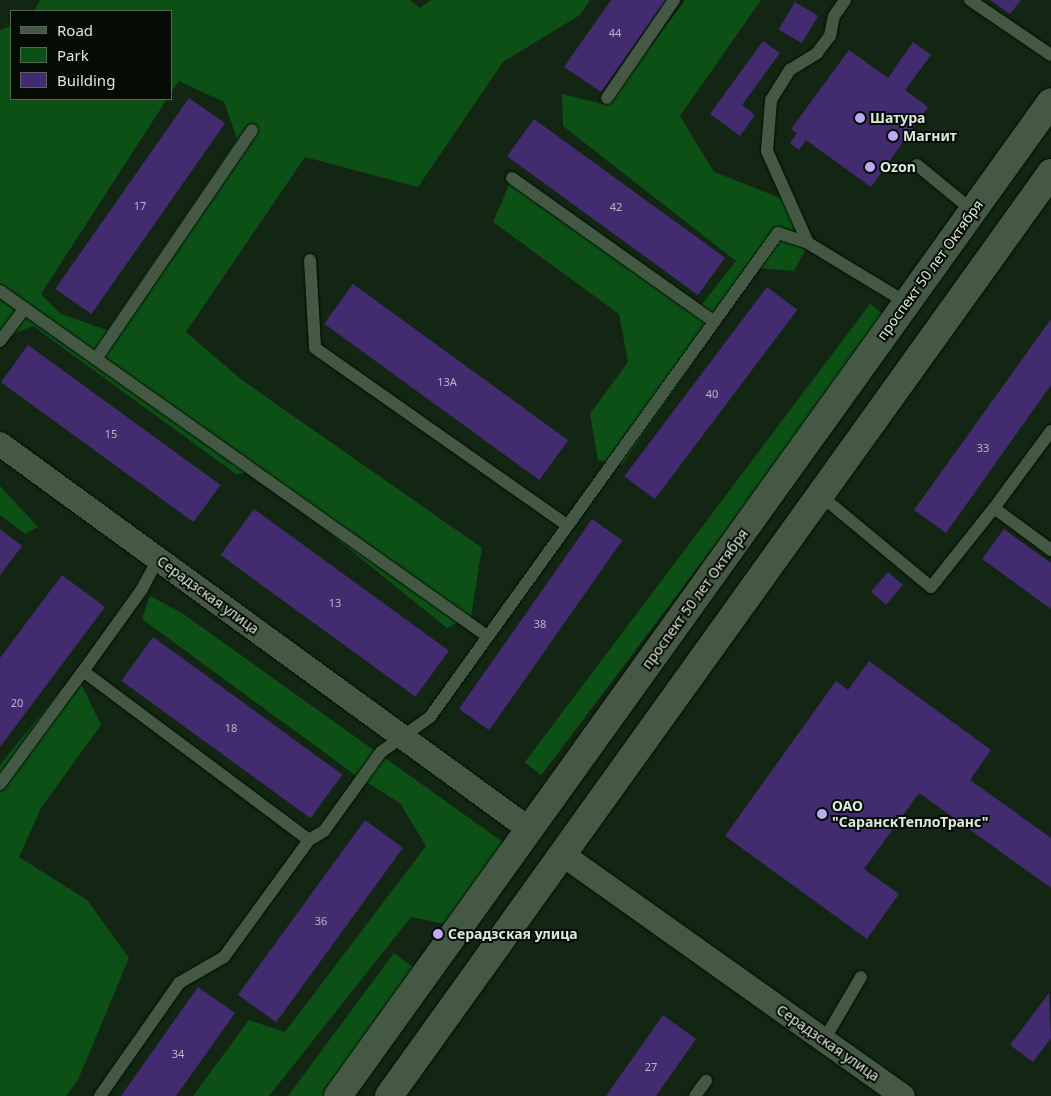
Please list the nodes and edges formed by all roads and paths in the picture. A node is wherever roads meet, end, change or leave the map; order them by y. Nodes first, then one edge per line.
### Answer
1 (674, 0) edge
2 (844, 0) edge
3 (970, 0) edge
4 (1051, 55) edge
5 (607, 98) dead end
6 (1051, 102) edge
7 (252, 130) dead end
8 (917, 165) dead end
9 (1051, 173) edge
10 (512, 178) dead end
11 (973, 211) junction
12 (808, 243) junction
13 (310, 260) dead end
14 (0, 291) edge
15 (907, 303) junction
16 (25, 308) junction
17 (713, 321) junction
18 (0, 341) edge
19 (96, 359) junction
20 (1051, 431) edge
21 (0, 444) edge
22 (820, 495) junction
23 (994, 508) junction
24 (567, 525) junction
25 (1051, 550) edge
26 (158, 559) junction
27 (487, 636) junction
28 (83, 671) junction
29 (403, 737) junction
30 (0, 784) edge
31 (529, 830) junction
32 (309, 840) junction
33 (562, 854) junction
34 (861, 977) dead end
35 (824, 1040) junction
36 (706, 1081) dead end
37 (100, 1096) edge
38 (338, 1096) edge
39 (388, 1096) edge
40 (696, 1096) edge
41 (903, 1096) edge

1 - 5 lane
2 - 12 lane
3 - 4 lane
6 - 11 main road, проспект 50 лет Октября
7 - 19 lane
8 - 11 lane
9 - 22 main road
10 - 17 lane
11 - 15 main road, проспект 50 лет Октября
12 - 15 lane
12 - 17 lane
13 - 24 lane
14 - 16 lane
15 - 31 main road, проспект 50 лет Октября
16 - 18 lane
16 - 19 lane
17 - 24 lane
19 - 27 lane
20 - 23 lane
21 - 26 street, Серадзская улица
22 - 23 lane
22 - 33 main road
23 - 25 lane
24 - 27 lane
26 - 28 lane
26 - 29 street, Серадзская улица
27 - 29 lane
28 - 30 lane
28 - 32 lane
29 - 31 street, Серадзская улица
29 - 32 lane
31 - 33 main road, Серадзская улица
31 - 38 main road, проспект 50 лет Октября
32 - 37 lane
33 - 35 street, Серадзская улица
33 - 39 main road
34 - 35 lane
35 - 41 street, Серадзская улица
36 - 40 lane

